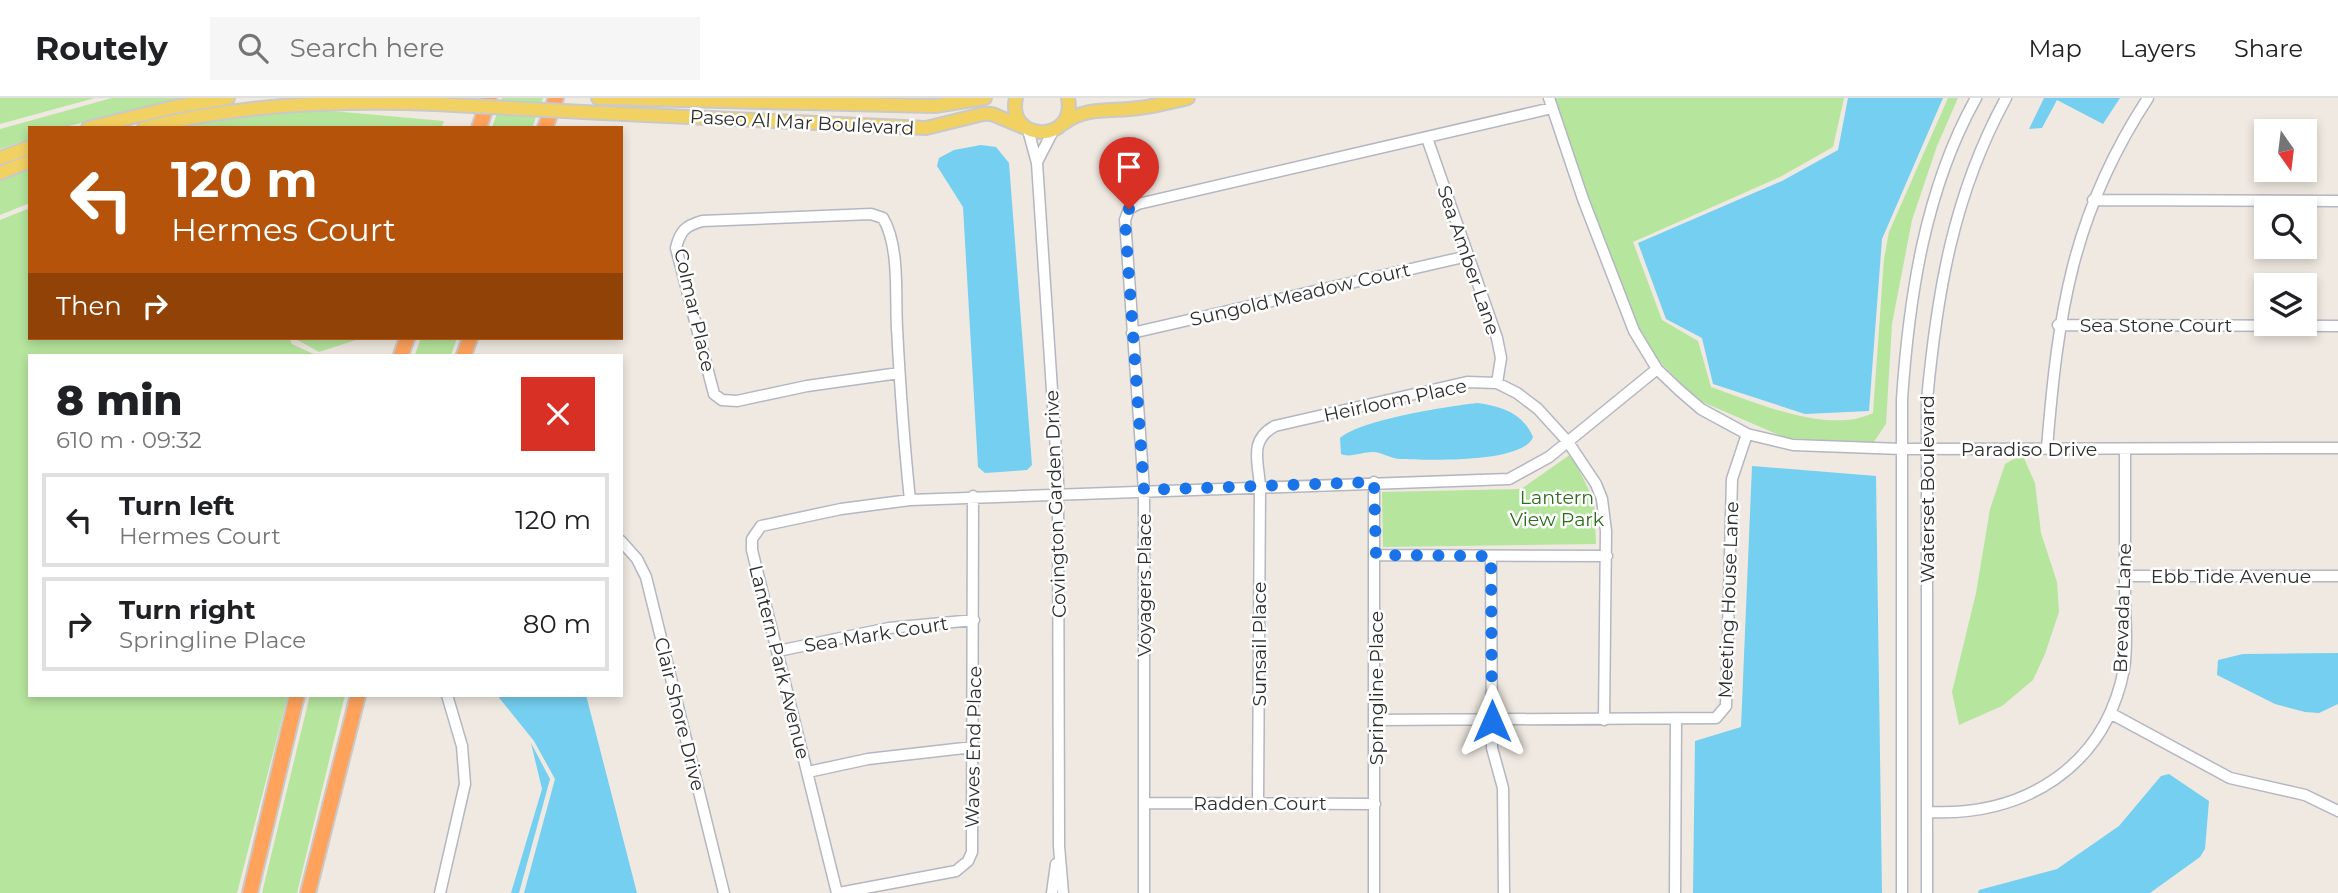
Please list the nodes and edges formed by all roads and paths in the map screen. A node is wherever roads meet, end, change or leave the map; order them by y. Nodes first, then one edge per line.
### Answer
1 (228, 98) edge
2 (489, 98) edge
3 (556, 98) edge
4 (598, 98) edge
5 (985, 98) edge
6 (1016, 98) edge
7 (1068, 98) edge
8 (1188, 98) edge
9 (1976, 98) edge
10 (2006, 98) edge
11 (2148, 98) edge
12 (628, 99) edge
13 (1551, 103) edge
14 (1064, 123) junction
15 (97, 126) edge
16 (154, 126) edge
17 (480, 126) edge
18 (546, 126) edge
19 (1025, 128) junction
20 (1053, 131) junction
21 (1427, 138) junction
22 (28, 148) edge
23 (0, 158) edge
24 (28, 162) edge
25 (1037, 163) junction
26 (0, 173) edge
27 (2093, 200) junction
28 (2338, 201) edge
29 (1468, 256) junction
30 (2058, 326) junction
31 (2338, 326) edge
32 (1132, 333) junction
33 (1657, 369) junction
34 (900, 373) junction
35 (1497, 383) junction
36 (1747, 434) junction
37 (1568, 442) junction
38 (2047, 448) junction
39 (1902, 449) junction
40 (1928, 449) junction
41 (2125, 449) junction
42 (2338, 449) edge
43 (1374, 482) junction
44 (1260, 486) junction
45 (1144, 490) junction
46 (1058, 493) junction
47 (973, 496) junction
48 (910, 499) junction
49 (623, 543) edge
50 (1376, 555) junction
51 (1491, 556) junction
52 (1606, 556) junction
53 (2125, 576) junction
54 (2338, 576) edge
55 (974, 620) junction
56 (778, 651) junction
57 (298, 697) edge
58 (357, 697) edge
59 (448, 697) edge
60 (2110, 713) junction
61 (1676, 719) junction
62 (1376, 720) junction
63 (1604, 720) junction
64 (1492, 721) junction
65 (973, 747) junction
66 (808, 772) junction
67 (1258, 802) junction
68 (1144, 803) junction
69 (1375, 804) junction
70 (2338, 811) edge
71 (1928, 812) junction
72 (1059, 846) junction
73 (250, 893) edge
74 (308, 893) edge
75 (440, 893) edge
76 (724, 893) edge
77 (838, 893) edge
78 (1052, 893) edge
79 (1063, 893) edge
80 (1144, 893) edge
81 (1374, 893) edge
82 (1504, 893) edge
83 (1675, 893) edge
84 (1902, 893) edge
85 (1927, 893) edge

1 - 15 main road
2 - 17 highway
3 - 18 highway
4 - 12 main road, Paseo Al Mar Boulevard
5 - 12 main road, Paseo Al Mar Boulevard
6 - 19 main road
7 - 14 main road
8 - 14 main road
9 - 39 street, Waterset Boulevard
10 - 40 street, Waterset Boulevard
11 - 27 street
13 - 21 street, Voyagers Place
13 - 33 street, Paradiso Drive
14 - 20 main road
16 - 19 main road, Paseo Al Mar Boulevard, bridge
19 - 20 main road, Paseo Al Mar Boulevard
19 - 25 street, Covington Garden Drive
20 - 25 street
21 - 29 street, Sea Amber Lane
21 - 32 street, Voyagers Place
22 - 23 main road
24 - 26 main road
25 - 46 street, Covington Garden Drive
27 - 28 street
27 - 30 street
29 - 32 street, Sungold Meadow Court
29 - 35 street, Sea Amber Lane
30 - 31 street, Sea Stone Court
30 - 38 street
32 - 45 street, Voyagers Place
33 - 36 street, Paradiso Drive
33 - 37 street, Lantern Park Avenue
34 - 34 street, Colmar Place
34 - 48 street, Colmar Place
35 - 37 street
35 - 44 street, Heirloom Place
36 - 39 street, Paradiso Drive
36 - 61 street, Meeting House Lane
37 - 43 street, Lantern Park Avenue
37 - 52 street
38 - 40 street, Paradiso Drive
38 - 41 street, Paradiso Drive
39 - 40 street, Paradiso Drive
39 - 84 street, Waterset Boulevard
40 - 71 street, Waterset Boulevard
41 - 42 street, Paradiso Drive
41 - 53 street, Brevada Lane
43 - 44 street, Lantern Park Avenue
43 - 50 street, Springline Place
44 - 45 street, Lantern Park Avenue
44 - 67 street, Sunsail Place
45 - 46 street, Lantern Park Avenue
45 - 68 street, Voyagers Place
46 - 47 street, Lantern Park Avenue
46 - 72 street, Covington Garden Drive
47 - 48 street, Lantern Park Avenue
47 - 55 street, Waves End Place
48 - 56 street, Lantern Park Avenue
49 - 76 street, Clair Shore Drive
50 - 51 street
50 - 62 street, Springline Place
51 - 52 street
51 - 64 street
52 - 63 street
53 - 54 street, Ebb Tide Avenue
53 - 60 street, Brevada Lane
55 - 56 street, Sea Mark Court
55 - 65 street, Waves End Place
56 - 66 street, Lantern Park Avenue
57 - 73 highway
58 - 74 highway
59 - 75 street
60 - 70 street
60 - 71 street, Brevada Lane
61 - 63 street, Meeting House Lane
61 - 83 street
62 - 64 street, Meeting House Lane
62 - 69 street, Springline Place
63 - 64 street, Meeting House Lane
64 - 82 street
65 - 66 street
65 - 77 street, Waves End Place
66 - 77 street, Lantern Park Avenue
67 - 68 street, Radden Court
67 - 69 street, Radden Court
68 - 80 street, Voyagers Place
69 - 81 street, Springline Place
71 - 85 street, Waterset Boulevard
72 - 78 street, Covington Garden Drive
72 - 79 street, Covington Garden Drive

